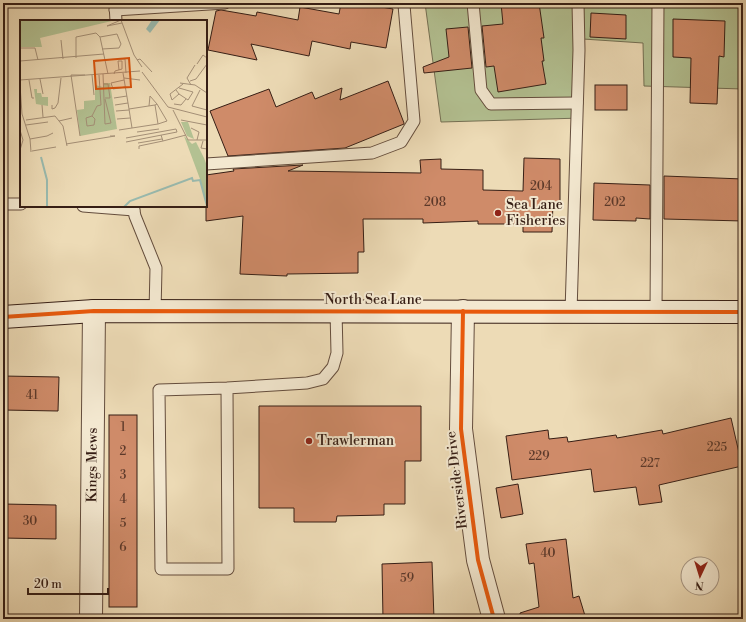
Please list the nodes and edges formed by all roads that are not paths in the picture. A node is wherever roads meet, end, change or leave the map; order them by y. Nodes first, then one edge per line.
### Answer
1 (225, 3) edge
2 (402, 3) edge
3 (473, 3) edge
4 (578, 3) edge
5 (658, 3) edge
6 (116, 11) edge
7 (577, 103) junction
8 (207, 164) edge
9 (3, 204) edge
10 (20, 204) edge
11 (108, 207) edge
12 (133, 208) edge
13 (94, 311) junction
14 (336, 311) junction
15 (463, 311) junction
16 (155, 312) junction
17 (571, 312) junction
18 (656, 312) junction
19 (743, 312) edge
20 (3, 317) edge
21 (227, 388) junction
22 (91, 619) edge
23 (494, 619) edge

1 - 6 lane
2 - 8 lane
3 - 7 lane
4 - 7 lane
5 - 18 lane
7 - 17 lane
9 - 10 lane
11 - 12 lane
12 - 16 lane
13 - 16 street, North Sea Lane
13 - 20 street, North Sea Lane
13 - 22 street, Kings Mews
14 - 15 street, North Sea Lane
14 - 16 street, North Sea Lane
14 - 21 lane
15 - 17 street, North Sea Lane
15 - 23 street, Riverside Drive
17 - 18 street, North Sea Lane
18 - 19 street, North Sea Lane
21 - 21 lane

